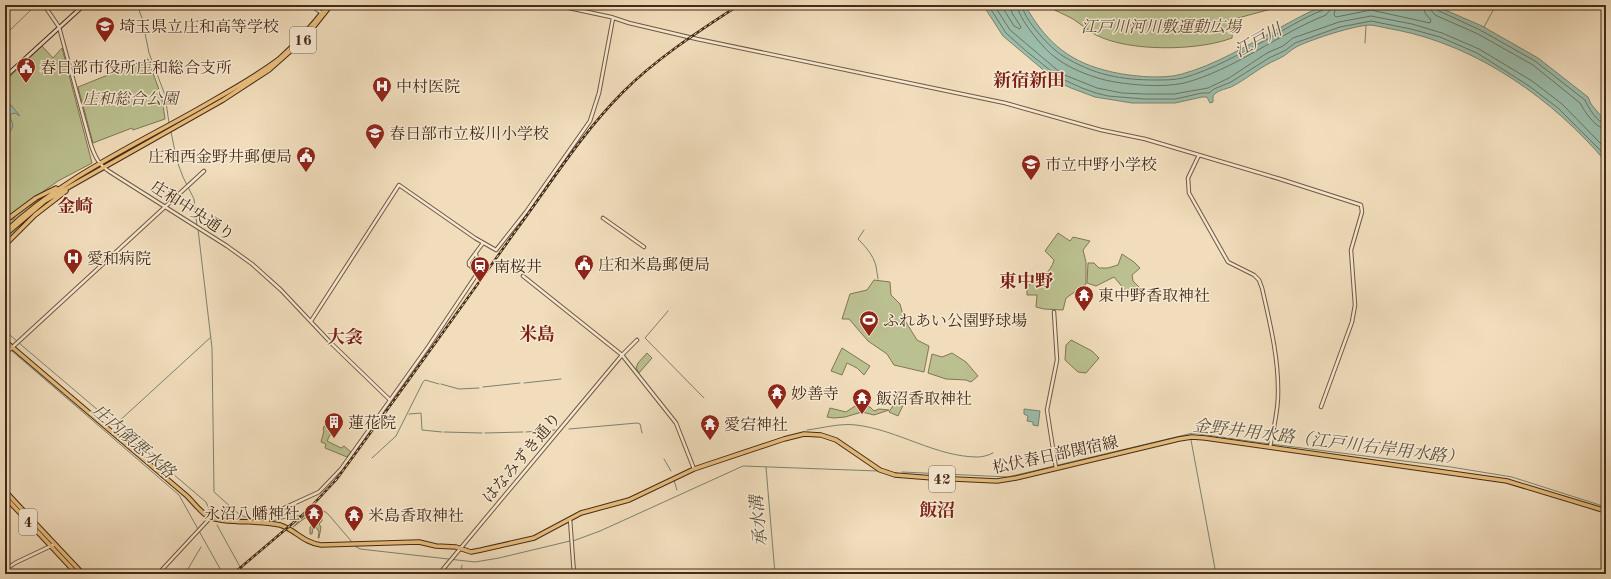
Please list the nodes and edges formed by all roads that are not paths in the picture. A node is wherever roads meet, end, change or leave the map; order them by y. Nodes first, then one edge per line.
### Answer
1 (44, 5) edge
2 (84, 5) edge
3 (310, 5) edge
4 (328, 5) edge
5 (331, 5) edge
6 (555, 5) edge
7 (322, 13) junction
8 (613, 18) junction
9 (59, 27) junction
10 (5, 77) edge
11 (173, 126) junction
12 (168, 128) junction
13 (1199, 155) junction
14 (100, 164) junction
15 (104, 168) junction
16 (204, 171) dead end
17 (89, 176) junction
18 (59, 188) junction
19 (165, 207) junction
20 (603, 218) dead end
21 (5, 221) edge
22 (5, 232) edge
23 (5, 235) edge
24 (483, 243) junction
25 (5, 245) edge
26 (644, 247) dead end
27 (476, 254) junction
28 (478, 262) junction
29 (472, 268) junction
30 (479, 271) junction
31 (523, 276) dead end
32 (1054, 312) dead end
33 (311, 321) junction
34 (637, 340) dead end
35 (5, 341) edge
36 (11, 349) junction
37 (5, 354) edge
38 (622, 354) junction
39 (390, 400) junction
40 (1321, 407) dead end
41 (1270, 448) junction
42 (1055, 466) junction
43 (694, 469) junction
44 (5, 491) edge
45 (5, 497) edge
46 (1606, 511) edge
47 (210, 518) junction
48 (570, 518) junction
49 (267, 523) junction
50 (55, 544) junction
51 (50, 546) junction
52 (460, 549) junction
53 (5, 570) edge
54 (77, 574) edge
55 (83, 574) edge
56 (158, 574) edge
57 (439, 574) edge
58 (574, 574) edge

1 - 9 street, 庄和中央通り
2 - 9 main road
3 - 7 street
4 - 7 main road, 16
5 - 11 main road, 16
6 - 8 street
7 - 11 main road, 16
8 - 13 street
8 - 24 street
9 - 10 main road
9 - 14 street, 庄和中央通り
11 - 12 main road, 16
12 - 14 main road, 16
12 - 15 main road, 16
13 - 40 street
13 - 41 street
14 - 15 street, 庄和中央通り
14 - 18 main road, 16
15 - 17 main road, 16
15 - 19 street, 庄和中央通り
16 - 19 street
17 - 23 main road, 16
17 - 25 main road, 16
18 - 21 main road, 16
18 - 22 main road, 16
19 - 33 street, 庄和中央通り
19 - 36 street
20 - 26 street
24 - 27 street
24 - 33 street
27 - 28 street
27 - 29 street
28 - 29 street
28 - 30 street
29 - 30 street
30 - 39 street
31 - 38 street
32 - 42 street
33 - 39 street, 庄和中央通り
34 - 38 street, はなみずき通り
35 - 36 main road
36 - 37 street
36 - 47 main road
38 - 43 street
38 - 52 street, はなみずき通り
39 - 49 street
41 - 42 main road, 松伏春日部関宿線 / 42
41 - 46 main road, 松伏春日部関宿線 / 42
42 - 43 main road, 松伏春日部関宿線 / 42
43 - 48 main road, 松伏春日部関宿線 / 42
44 - 50 main road, 4
45 - 51 main road, 4
47 - 49 main road, 松伏春日部関宿線 / 42
47 - 56 street
48 - 52 main road, 松伏春日部関宿線 / 42
48 - 58 street
49 - 52 main road, 松伏春日部関宿線 / 42
50 - 51 street
50 - 55 main road, 4
51 - 53 street
51 - 54 main road, 4
52 - 57 street, はなみずき通り

